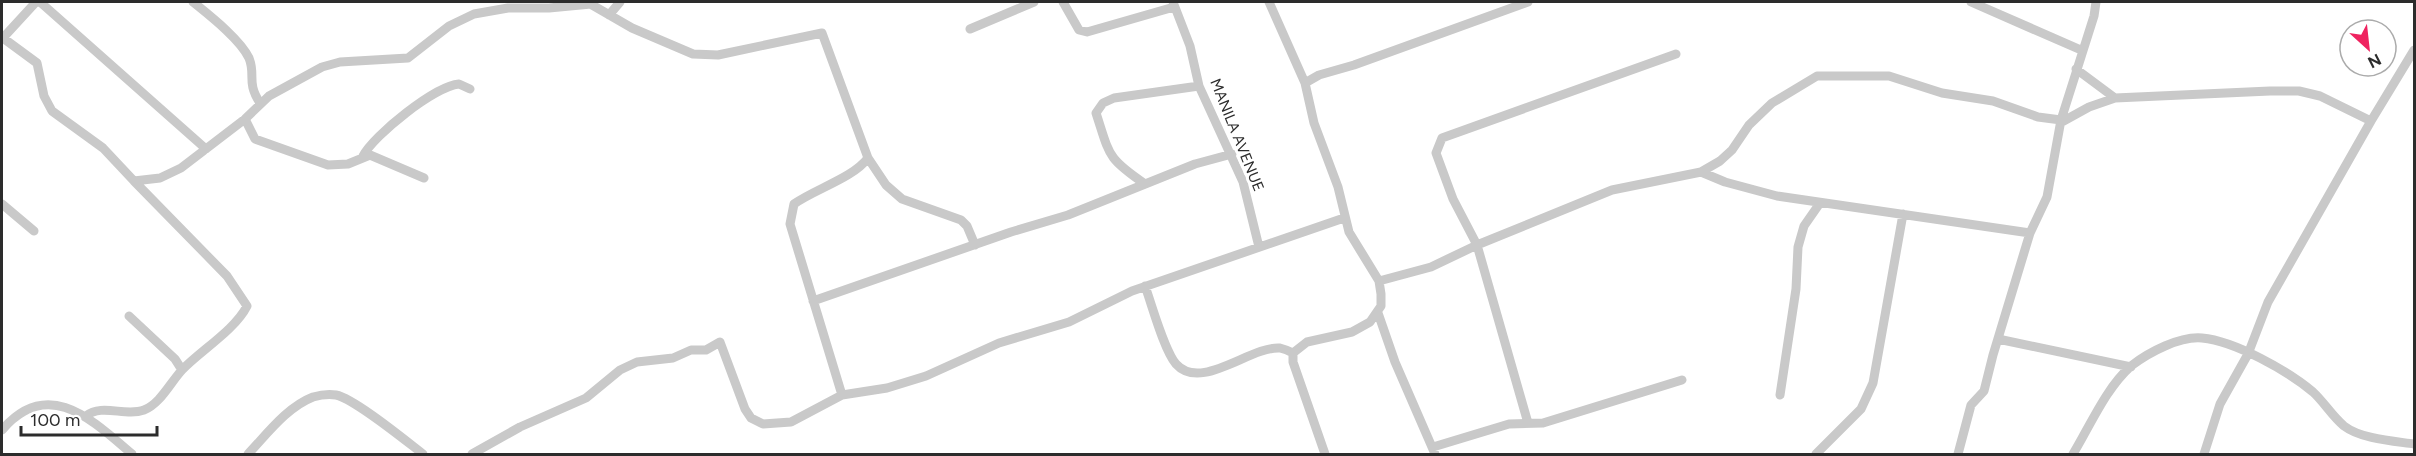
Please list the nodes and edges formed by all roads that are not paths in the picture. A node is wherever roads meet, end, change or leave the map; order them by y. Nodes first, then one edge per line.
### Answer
1 (38, 2) edge
2 (193, 2) edge
3 (620, 2) edge
4 (1035, 2) edge
5 (1063, 2) edge
6 (1269, 2) edge
7 (1528, 2) edge
8 (1971, 2) edge
9 (2096, 2) edge
10 (588, 3) edge
11 (1174, 4) edge
12 (609, 15) junction
13 (970, 29) dead end
14 (2, 38) edge
15 (2081, 50) junction
16 (2415, 50) edge
17 (1676, 54) dead end
18 (2076, 69) junction
19 (1305, 83) junction
20 (1200, 86) junction
21 (470, 89) dead end
22 (2115, 98) junction
23 (260, 103) junction
24 (245, 119) junction
25 (2371, 121) junction
26 (2061, 122) junction
27 (206, 149) junction
28 (1232, 154) junction
29 (363, 156) junction
30 (868, 159) junction
31 (1701, 172) junction
32 (424, 178) dead end
33 (134, 181) junction
34 (1145, 184) junction
35 (1820, 202) junction
36 (2, 204) edge
37 (1903, 214) junction
38 (1344, 218) junction
39 (34, 231) dead end
40 (2030, 233) junction
41 (975, 245) junction
42 (1477, 245) junction
43 (1259, 247) junction
44 (1379, 281) junction
45 (1145, 286) junction
46 (813, 301) junction
47 (1378, 314) junction
48 (129, 316) dead end
49 (1998, 339) junction
50 (1293, 352) junction
51 (2248, 354) junction
52 (2131, 367) junction
53 (182, 370) junction
54 (1682, 380) dead end
55 (842, 395) junction
56 (1780, 395) dead end
57 (86, 416) junction
58 (1528, 423) junction
59 (2, 430) edge
60 (2415, 444) edge
61 (1434, 451) edge
62 (1821, 453) edge
63 (132, 454) edge
64 (248, 454) edge
65 (423, 454) edge
66 (472, 454) edge
67 (1325, 454) edge
68 (1958, 454) edge
69 (2073, 454) edge
70 (2204, 454) edge

1 - 14 street
1 - 27 street
2 - 23 street
3 - 12 street
4 - 13 street
5 - 11 street
6 - 19 street
7 - 19 street
8 - 15 street
9 - 15 street
10 - 12 street
10 - 23 street
11 - 20 street, MANILA AVENUE
12 - 30 street
14 - 33 street
15 - 18 street
16 - 25 street
17 - 42 street
18 - 22 street
18 - 26 street
19 - 38 street
20 - 28 street, MANILA AVENUE
20 - 34 street
21 - 29 street
22 - 25 street
22 - 26 street
23 - 24 street
24 - 27 street
24 - 29 street
25 - 51 street
26 - 31 street
26 - 40 street
27 - 33 street
28 - 34 street
28 - 43 street, MANILA AVENUE
29 - 32 street
30 - 41 street
30 - 46 street
31 - 35 street
31 - 42 street
33 - 53 street
34 - 41 street
35 - 37 street
35 - 56 street
36 - 39 street
37 - 40 street
37 - 62 street
38 - 43 street
38 - 44 street
40 - 49 street
41 - 46 street
42 - 44 street
42 - 58 street
43 - 45 street
44 - 47 street
45 - 50 street
45 - 55 street
46 - 55 street
47 - 50 street
47 - 61 street
48 - 53 street
49 - 52 street
49 - 68 street
50 - 67 street
51 - 52 street
51 - 60 street
51 - 70 street
52 - 69 street
53 - 57 street
54 - 58 street
55 - 66 street
57 - 59 street
57 - 63 street
58 - 61 street
64 - 65 street

